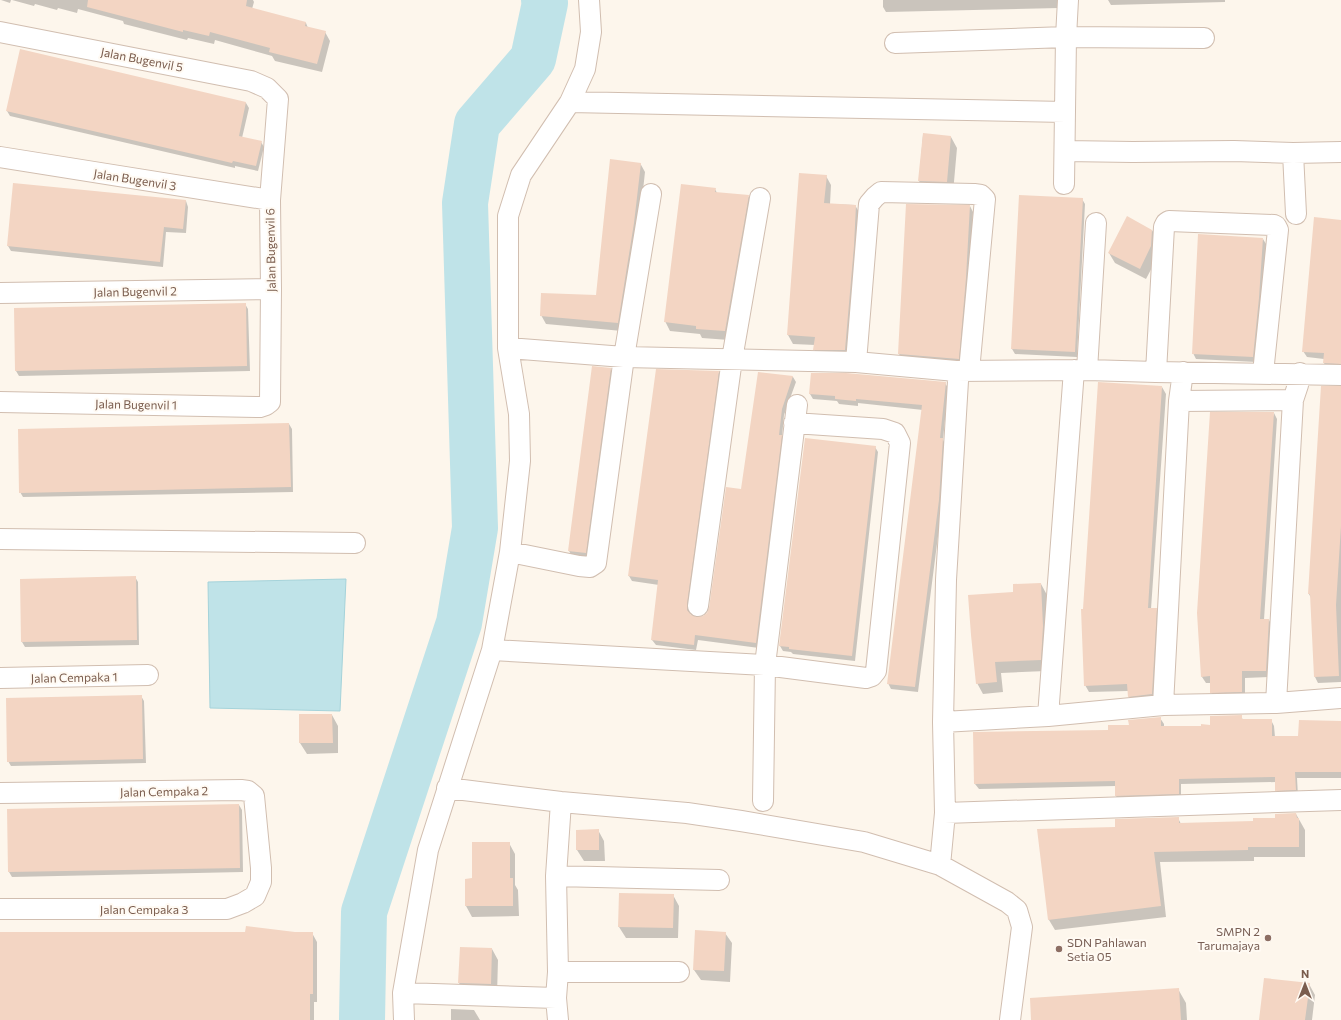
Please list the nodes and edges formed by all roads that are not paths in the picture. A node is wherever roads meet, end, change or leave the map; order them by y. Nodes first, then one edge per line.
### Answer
1 (589, 0) edge
2 (1068, 0) edge
3 (0, 32) edge
4 (1066, 37) junction
5 (1204, 38) dead end
6 (895, 43) dead end
7 (278, 99) joint
8 (570, 102) junction
9 (1065, 112) junction
10 (1065, 151) junction
11 (1341, 152) edge
12 (1293, 153) junction
13 (0, 157) edge
14 (1064, 184) dead end
15 (651, 194) dead end
16 (760, 198) dead end
17 (270, 200) junction
18 (1296, 214) dead end
19 (1096, 223) dead end
20 (271, 289) junction
21 (0, 293) edge
22 (508, 348) junction
23 (624, 357) junction
24 (732, 359) junction
25 (856, 362) junction
26 (1081, 370) junction
27 (963, 371) junction
28 (1156, 372) junction
29 (1183, 372) junction
30 (1263, 373) junction
31 (1300, 373) junction
32 (1341, 374) edge
33 (1293, 400) junction
34 (1179, 401) junction
35 (0, 402) edge
36 (270, 402) joint
37 (0, 539) edge
38 (355, 544) dead end
39 (510, 552) junction
40 (698, 606) dead end
41 (492, 650) junction
42 (765, 665) junction
43 (148, 675) dead end
44 (0, 678) edge
45 (1341, 698) edge
46 (1276, 703) junction
47 (1163, 705) junction
48 (1048, 716) junction
49 (943, 722) junction
50 (447, 788) junction
51 (0, 793) edge
52 (1341, 800) edge
53 (561, 802) junction
54 (763, 802) dead end
55 (945, 813) junction
56 (940, 865) junction
57 (261, 868) joint
58 (556, 876) junction
59 (719, 880) dead end
60 (0, 909) edge
61 (558, 972) junction
62 (680, 972) dead end
63 (403, 993) junction
64 (556, 998) junction
65 (404, 1020) edge
66 (558, 1020) edge
67 (1010, 1020) edge

1 - 8 street
2 - 4 street
3 - 7 street, Jalan Bugenvil 5
4 - 5 street
4 - 6 street
4 - 9 street
7 - 17 street, Jalan Bugenvil 6
8 - 9 street
8 - 22 street
9 - 10 street
10 - 12 street
10 - 14 street
11 - 12 street
12 - 18 street
13 - 17 street, Jalan Bugenvil 3
15 - 23 street
16 - 24 street
17 - 20 street, Jalan Bugenvil 6
19 - 26 street
20 - 21 street, Jalan Bugenvil 2
20 - 36 street, Jalan Bugenvil 6
22 - 23 street
22 - 39 street
23 - 24 street
23 - 39 street
24 - 25 street
24 - 40 street
25 - 27 street
25 - 27 street
26 - 27 street
26 - 28 street
26 - 48 street
27 - 49 street
28 - 29 street
28 - 30 street
29 - 30 street
29 - 34 street
30 - 31 street
31 - 32 street
31 - 33 street
33 - 34 street
33 - 46 street
34 - 47 street
35 - 36 street, Jalan Bugenvil 1
37 - 38 street
39 - 41 street
41 - 42 street
41 - 50 street
42 - 42 street
42 - 54 street
43 - 44 street, Jalan Cempaka 1
45 - 46 street
46 - 47 street
47 - 48 street
48 - 49 street
49 - 55 street
50 - 53 street
50 - 63 street
51 - 57 street, Jalan Cempaka 2
52 - 55 street
53 - 56 street
53 - 58 street
55 - 56 street
56 - 67 street
57 - 60 street, Jalan Cempaka 3
58 - 59 street
58 - 61 street
61 - 62 street
61 - 64 street
63 - 64 street
63 - 65 street
64 - 66 street

